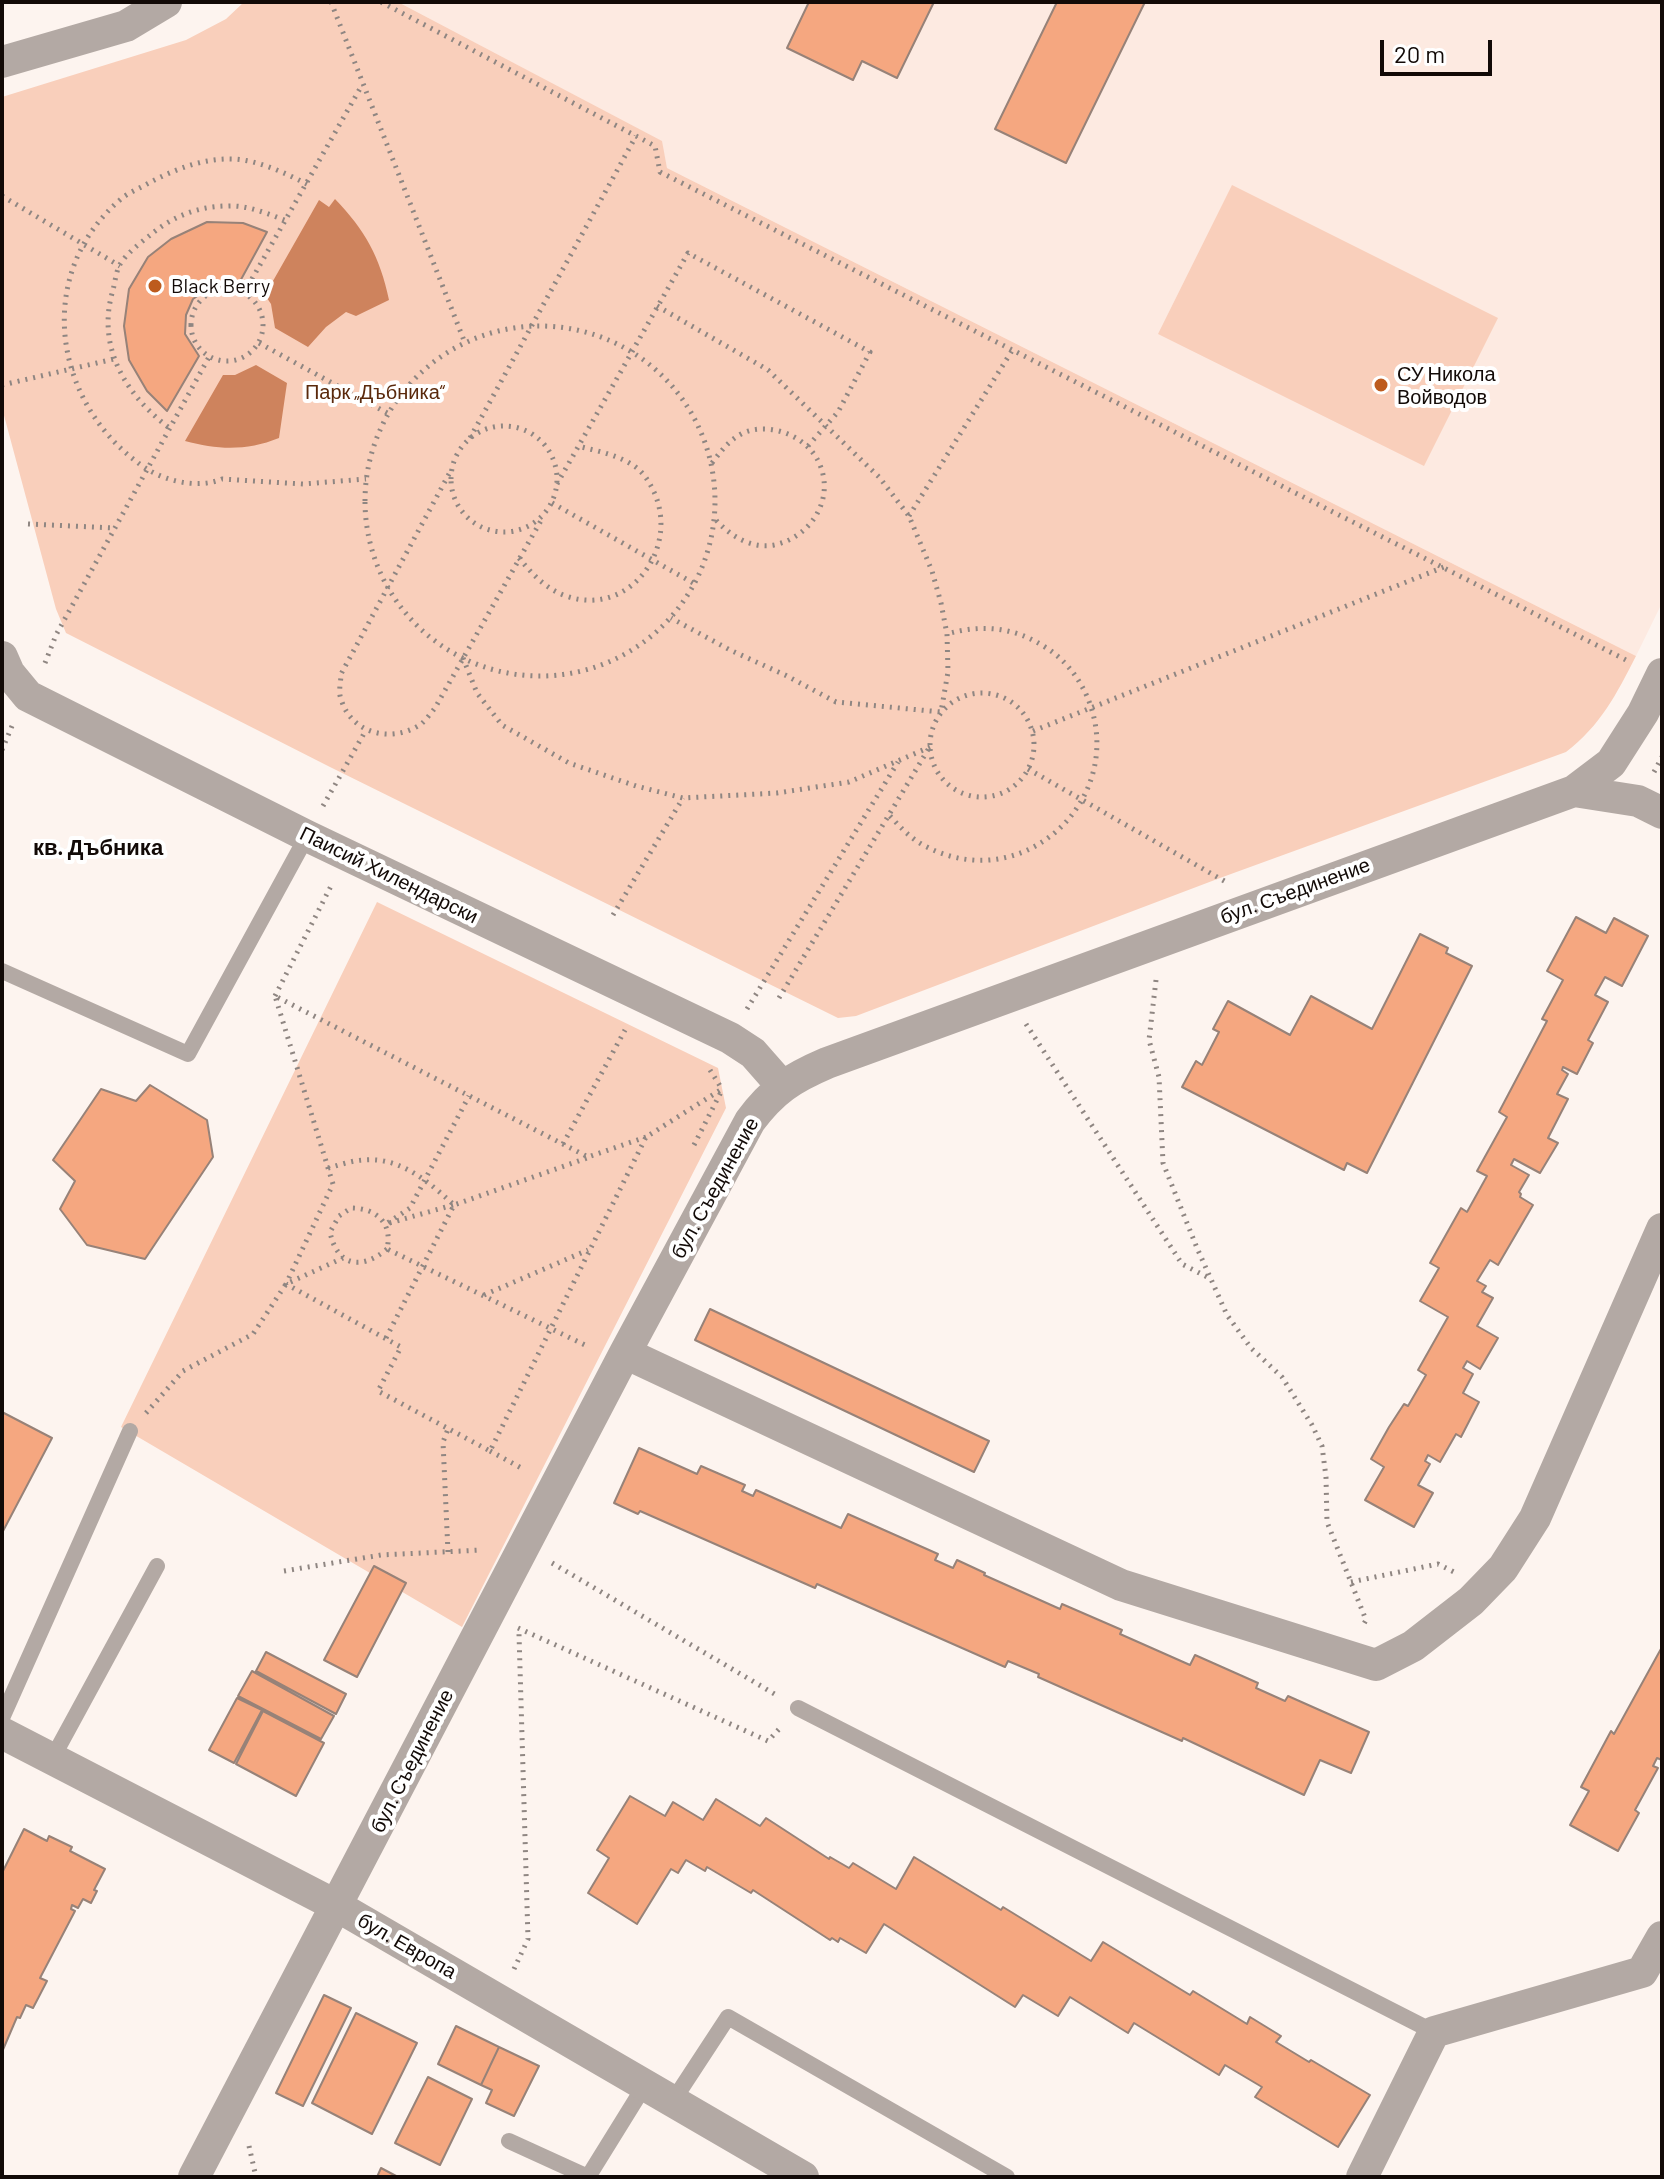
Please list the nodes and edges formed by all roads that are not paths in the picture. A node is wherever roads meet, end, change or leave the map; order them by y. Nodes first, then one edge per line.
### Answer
1 (166, 2) edge
2 (2, 62) edge
3 (2, 657) edge
4 (1652, 671) edge
5 (1574, 791) junction
6 (1662, 813) edge
7 (307, 836) junction
8 (2, 971) edge
9 (782, 1086) junction
10 (1662, 1229) edge
11 (625, 1353) junction
12 (130, 1431) road end
13 (157, 1566) dead end
14 (798, 1708) road end
15 (2, 1718) edge
16 (2, 1733) edge
17 (52, 1759) junction
18 (337, 1906) junction
19 (1662, 1937) edge
20 (1434, 2032) junction
21 (645, 2085) junction
22 (673, 2101) junction
23 (509, 2141) dead end
24 (194, 2177) edge
25 (588, 2177) edge
26 (803, 2177) edge
27 (1007, 2177) edge
28 (1362, 2177) edge

1 - 2 street
3 - 7 street, Паисий Хилендарски
4 - 5 street, бул. Съединение
5 - 6 street
5 - 9 street, бул. Съединение
7 - 8 lane
7 - 9 street, Паисий Хилендарски
9 - 11 street, бул. Съединение
10 - 11 street
11 - 18 street, бул. Съединение
12 - 15 lane
13 - 17 lane
14 - 20 lane
16 - 17 street, бул. Европа
17 - 18 street, бул. Европа
18 - 21 street, бул. Европа
18 - 24 street, бул. Съединение
19 - 20 street
20 - 28 street
21 - 22 street, бул. Европа
21 - 25 lane
22 - 26 street, бул. Европа
22 - 27 lane
23 - 25 lane

